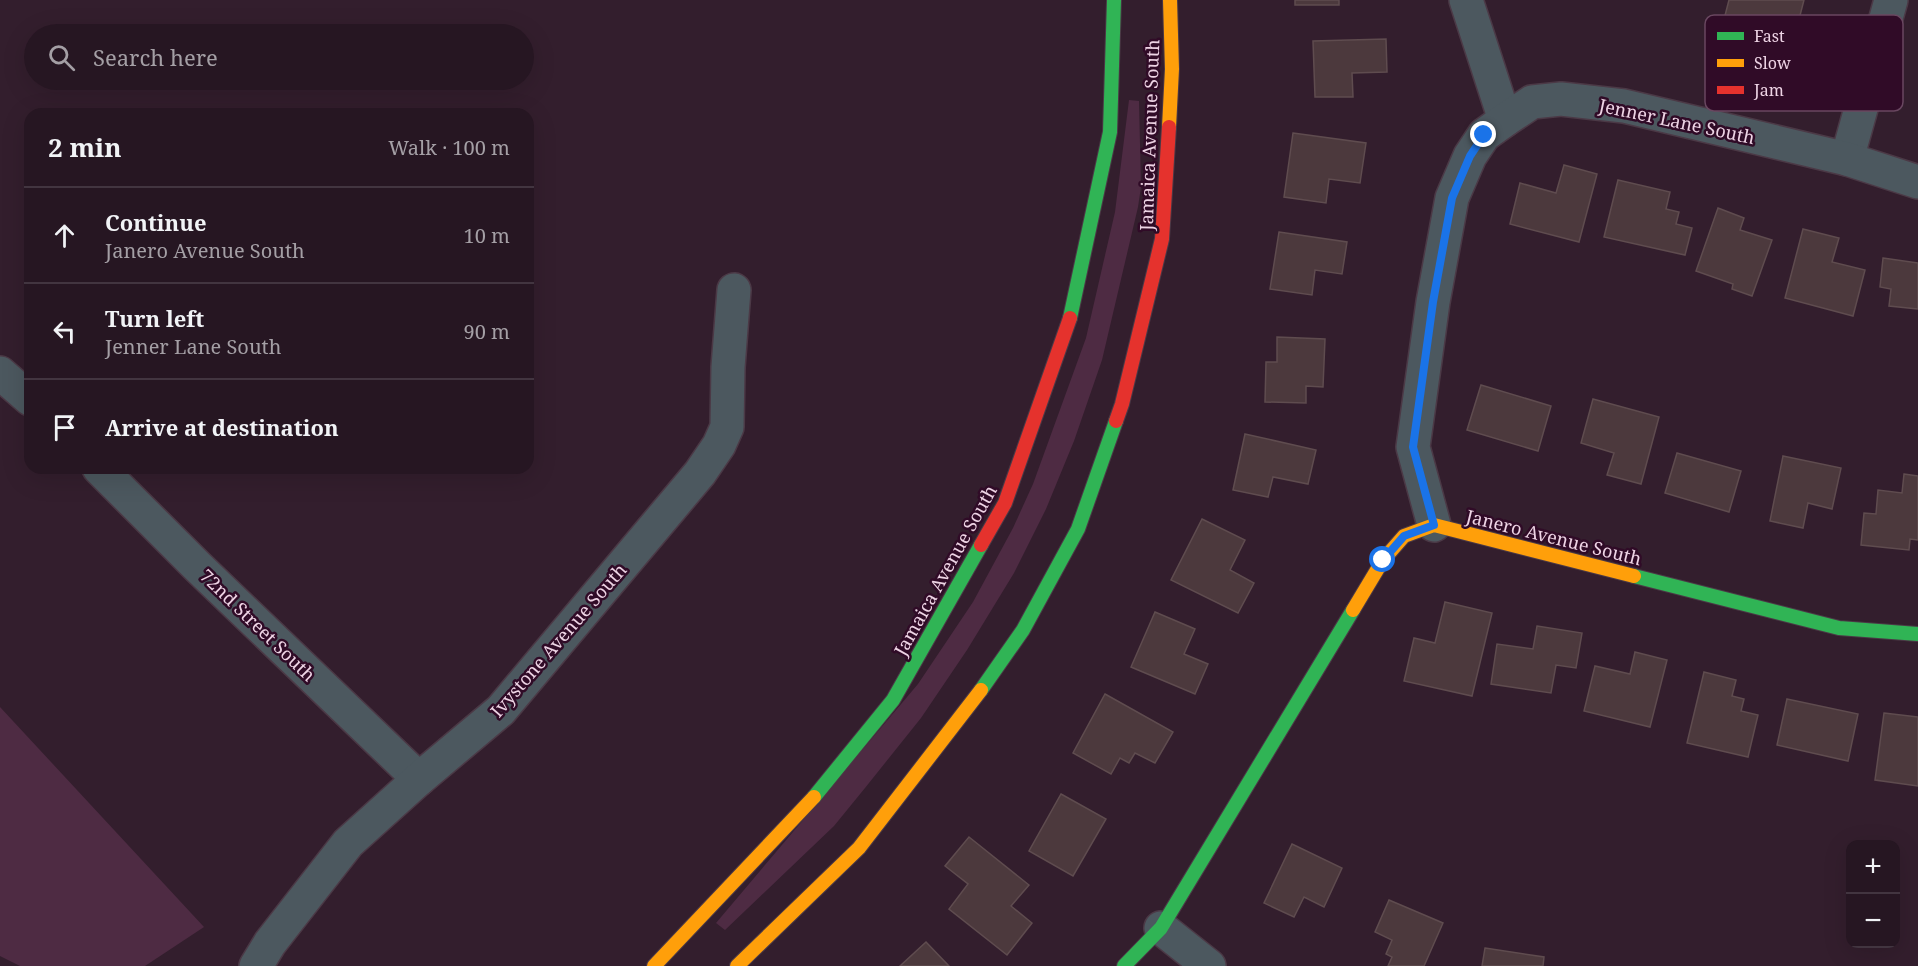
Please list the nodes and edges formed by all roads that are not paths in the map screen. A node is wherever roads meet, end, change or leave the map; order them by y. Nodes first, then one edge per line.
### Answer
1 (1114, 0) edge
2 (1170, 0) edge
3 (1466, 0) edge
4 (1891, 0) edge
5 (1887, 15) edge
6 (1860, 111) edge
7 (1505, 120) junction
8 (1846, 159) junction
9 (1918, 182) edge
10 (734, 290) dead end
11 (0, 373) edge
12 (24, 394) edge
13 (105, 474) edge
14 (1434, 525) junction
15 (1918, 634) edge
16 (419, 779) junction
17 (1161, 928) junction
18 (256, 966) edge
19 (654, 966) edge
20 (737, 966) edge
21 (1125, 966) edge
22 (1209, 966) edge

1 - 19 street, Jamaica Avenue South
2 - 20 street, Jamaica Avenue South
3 - 7 street
4 - 5 street
6 - 8 street
7 - 8 street, Jenner Lane South
7 - 14 street, Jenner Lane South
8 - 9 street, Jenner Lane South
10 - 16 street, Ivystone Avenue South
11 - 12 street
13 - 16 street, 72nd Street South
14 - 15 street, Janero Avenue South
14 - 17 street
16 - 18 street, Ivystone Avenue South
17 - 21 street
17 - 22 street

